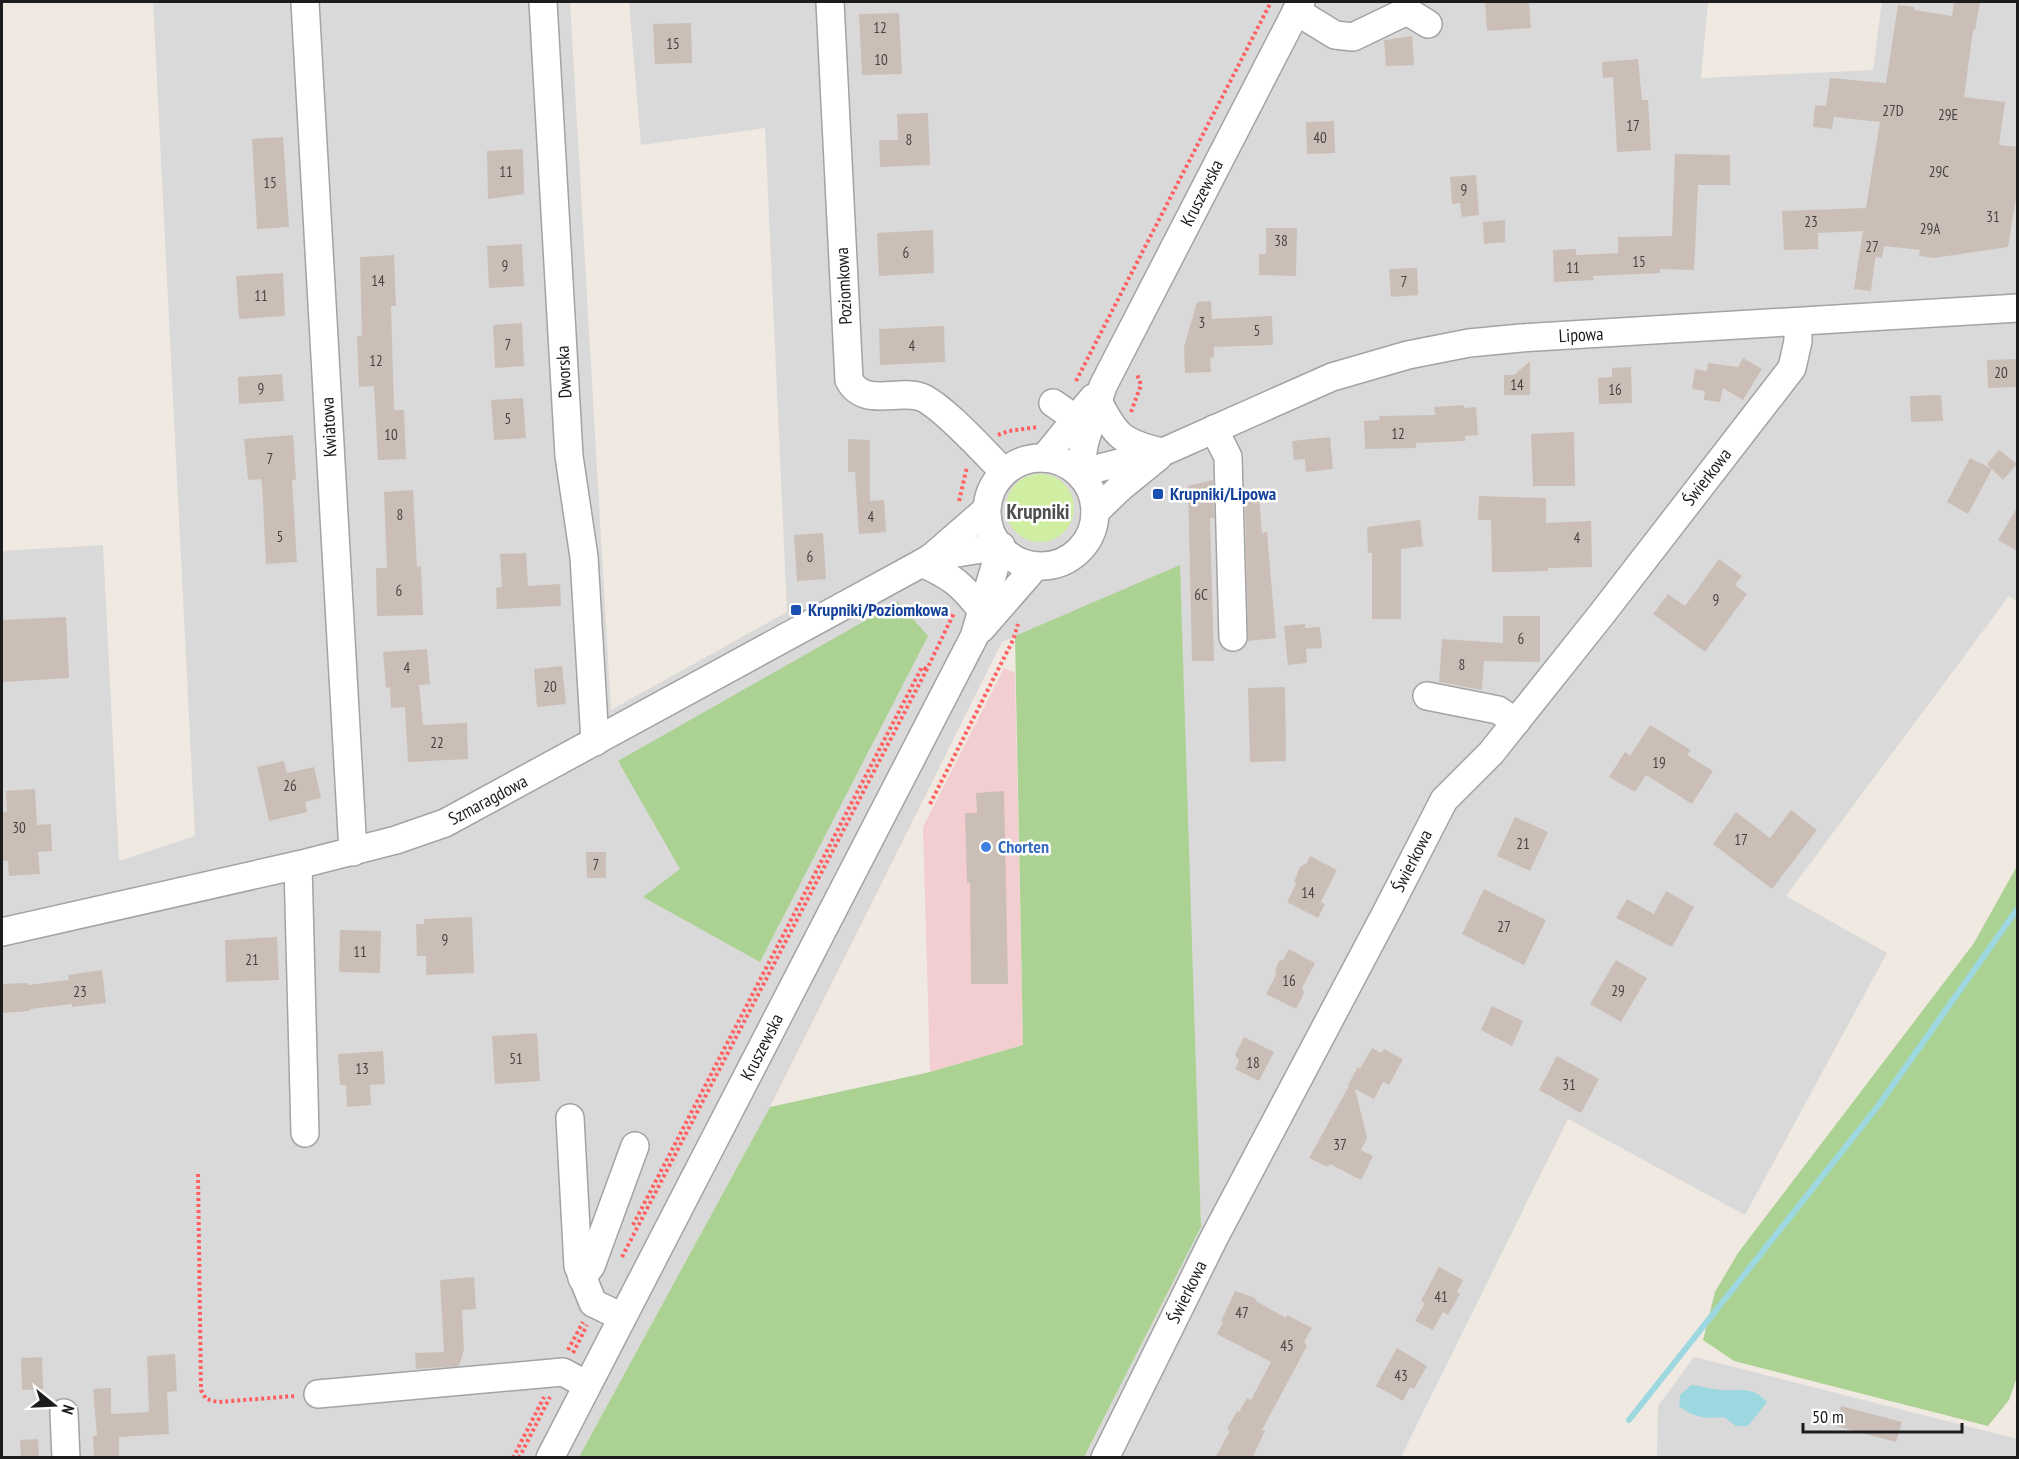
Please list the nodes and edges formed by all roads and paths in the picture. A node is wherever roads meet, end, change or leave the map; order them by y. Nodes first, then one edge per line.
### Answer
1 (304, 2) edge
2 (543, 2) edge
3 (830, 2) edge
4 (1271, 2) edge
5 (1299, 6) edge
6 (1428, 24) dead end
7 (2017, 306) edge
8 (1798, 322) junction
9 (1101, 393) junction
10 (1063, 410) junction
11 (1215, 429) junction
12 (995, 436) dead end
13 (1163, 453) junction
14 (1044, 458) junction
15 (968, 464) dead end
16 (1004, 472) junction
17 (1079, 474) junction
18 (959, 504) dead end
19 (986, 510) junction
20 (1095, 512) junction
21 (1000, 546) junction
22 (927, 560) junction
23 (1035, 567) junction
24 (969, 610) junction
25 (1019, 617) dead end
26 (974, 637) junction
27 (1233, 637) dead end
28 (1427, 696) dead end
29 (1516, 722) junction
30 (595, 742) junction
31 (930, 804) dead end
32 (353, 852) junction
33 (298, 865) junction
34 (2, 932) edge
35 (570, 1118) dead end
36 (305, 1132) dead end
37 (635, 1146) dead end
38 (198, 1174) dead end
39 (617, 1261) dead end
40 (582, 1278) junction
41 (595, 1304) junction
42 (622, 1317) junction
43 (559, 1373) junction
44 (587, 1385) junction
45 (318, 1394) joint
46 (64, 1413) dead end
47 (66, 1458) edge
48 (513, 1458) edge
49 (519, 1458) edge
50 (550, 1458) edge
51 (1105, 1458) edge

1 - 32 street, Kwiatowa
2 - 30 street, Dworska
3 - 16 street, Poziomkowa
4 - 10 path
5 - 6 street
5 - 9 street, Kruszewska
7 - 8 street, Lipowa
8 - 11 street, Lipowa
8 - 29 street, Świerkowa
9 - 10 street, Kruszewska
9 - 13 street
9 - 17 street, Kruszewska
10 - 12 path
10 - 14 street, Kruszewska
11 - 13 street, Lipowa
11 - 27 street
13 - 17 street, Lipowa
13 - 20 street, Lipowa
14 - 16 street
14 - 17 street
15 - 18 path
16 - 19 street
17 - 20 street
19 - 21 street
19 - 22 street, Szmaragdowa
20 - 23 street
21 - 22 street, Szmaragdowa
21 - 23 street
21 - 24 street, Kruszewska
22 - 24 street
22 - 30 street, Szmaragdowa
23 - 26 street, Kruszewska
24 - 26 street, Kruszewska
24 - 39 path
25 - 31 path
26 - 42 street, Kruszewska
28 - 29 street
29 - 51 street, Świerkowa
30 - 32 street, Szmaragdowa
32 - 33 street, Szmaragdowa
33 - 34 street, Szmaragdowa
33 - 36 street
35 - 40 street
37 - 40 street
38 - 45 path
40 - 41 street
41 - 42 street
41 - 43 path
42 - 44 street, Kruszewska
43 - 44 street
43 - 45 street
43 - 48 path
43 - 49 path
44 - 50 street, Kruszewska
46 - 47 street

